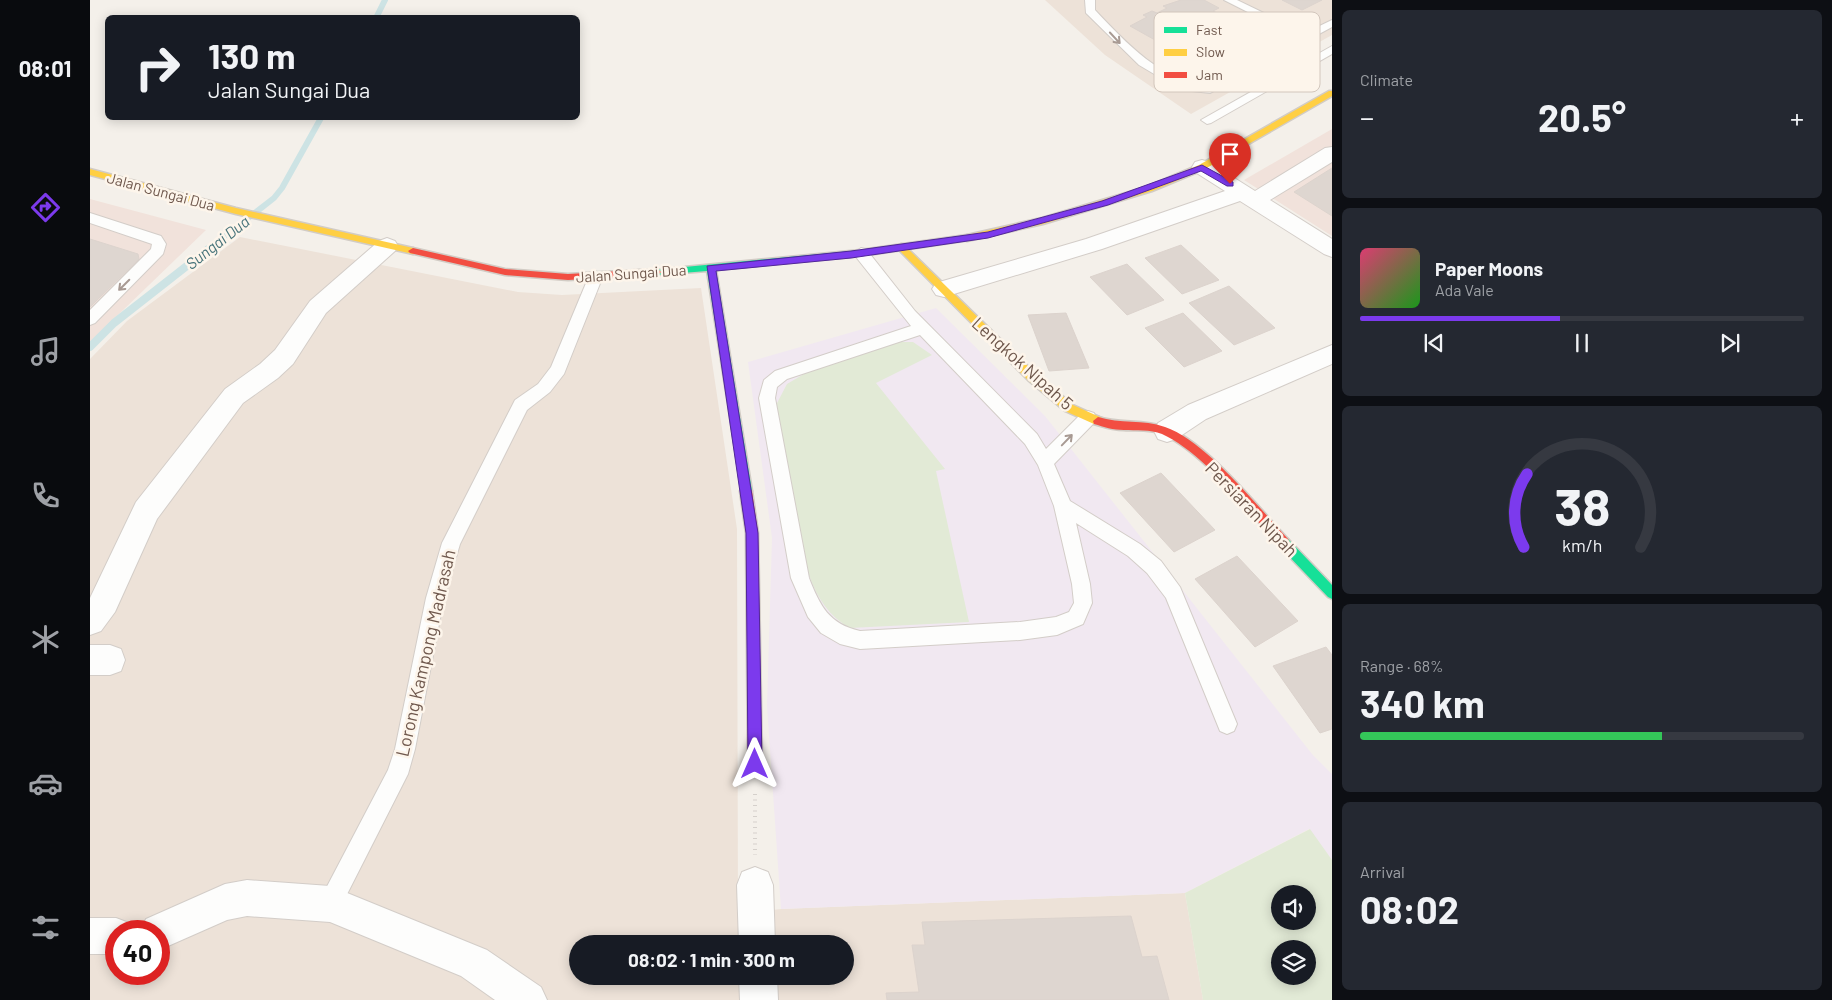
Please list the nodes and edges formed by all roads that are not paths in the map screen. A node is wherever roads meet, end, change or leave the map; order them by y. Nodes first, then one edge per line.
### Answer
1 (1090, 0) edge
2 (1229, 0) edge
3 (1254, 12) edge
4 (1332, 23) edge
5 (1320, 29) edge
6 (1154, 68) edge
7 (1258, 92) edge
8 (1332, 93) edge
9 (1207, 120) dead end
10 (1332, 153) edge
11 (1202, 167) junction
12 (90, 172) edge
13 (1249, 196) junction
14 (90, 218) edge
15 (387, 246) junction
16 (901, 247) junction
17 (1332, 249) edge
18 (861, 253) junction
19 (710, 268) junction
20 (596, 276) junction
21 (944, 289) junction
22 (90, 319) edge
23 (922, 328) junction
24 (1332, 354) edge
25 (1088, 418) junction
26 (1167, 431) junction
27 (1045, 462) junction
28 (1063, 506) junction
29 (1332, 593) edge
30 (90, 621) edge
31 (1227, 724) dead end
32 (755, 764) road end
33 (755, 885) road end
34 (330, 904) junction
35 (170, 927) edge
36 (757, 935) edge
37 (90, 936) edge
38 (105, 936) edge
39 (758, 985) edge
40 (528, 1000) edge
41 (759, 1000) edge

1 -> 6 lane
2 - 3 lane
4 - 5 lane
7 - 9 lane
8 - 11 main road, Jalan Sungai Dua
10 - 13 street
11 - 13 street
11 - 16 main road, Jalan Sungai Dua
12 - 15 main road, Jalan Sungai Dua
13 - 17 street
13 - 21 street
14 -> 22 lane
15 - 20 main road, Jalan Sungai Dua
15 - 30 street
16 - 18 main road, Jalan Sungai Dua
16 - 21 main road, Lengkok Nipah 5
18 - 19 main road, Jalan Sungai Dua
18 - 23 lane
19 - 20 main road, Jalan Sungai Dua
19 - 32 main road
20 - 34 lane, Lorong Kampong Madrasah
21 - 25 main road, Lengkok Nipah 5
23 - 27 lane
23 - 28 lane
24 - 26 street
25 - 26 main road, Lengkok Nipah 5
27 -> 25 lane
26 - 29 main road, Persiaran Nipah
27 - 28 lane
28 - 31 lane
33 - 36 street
34 - 35 street
34 - 40 street
37 - 38 street
39 - 41 street

